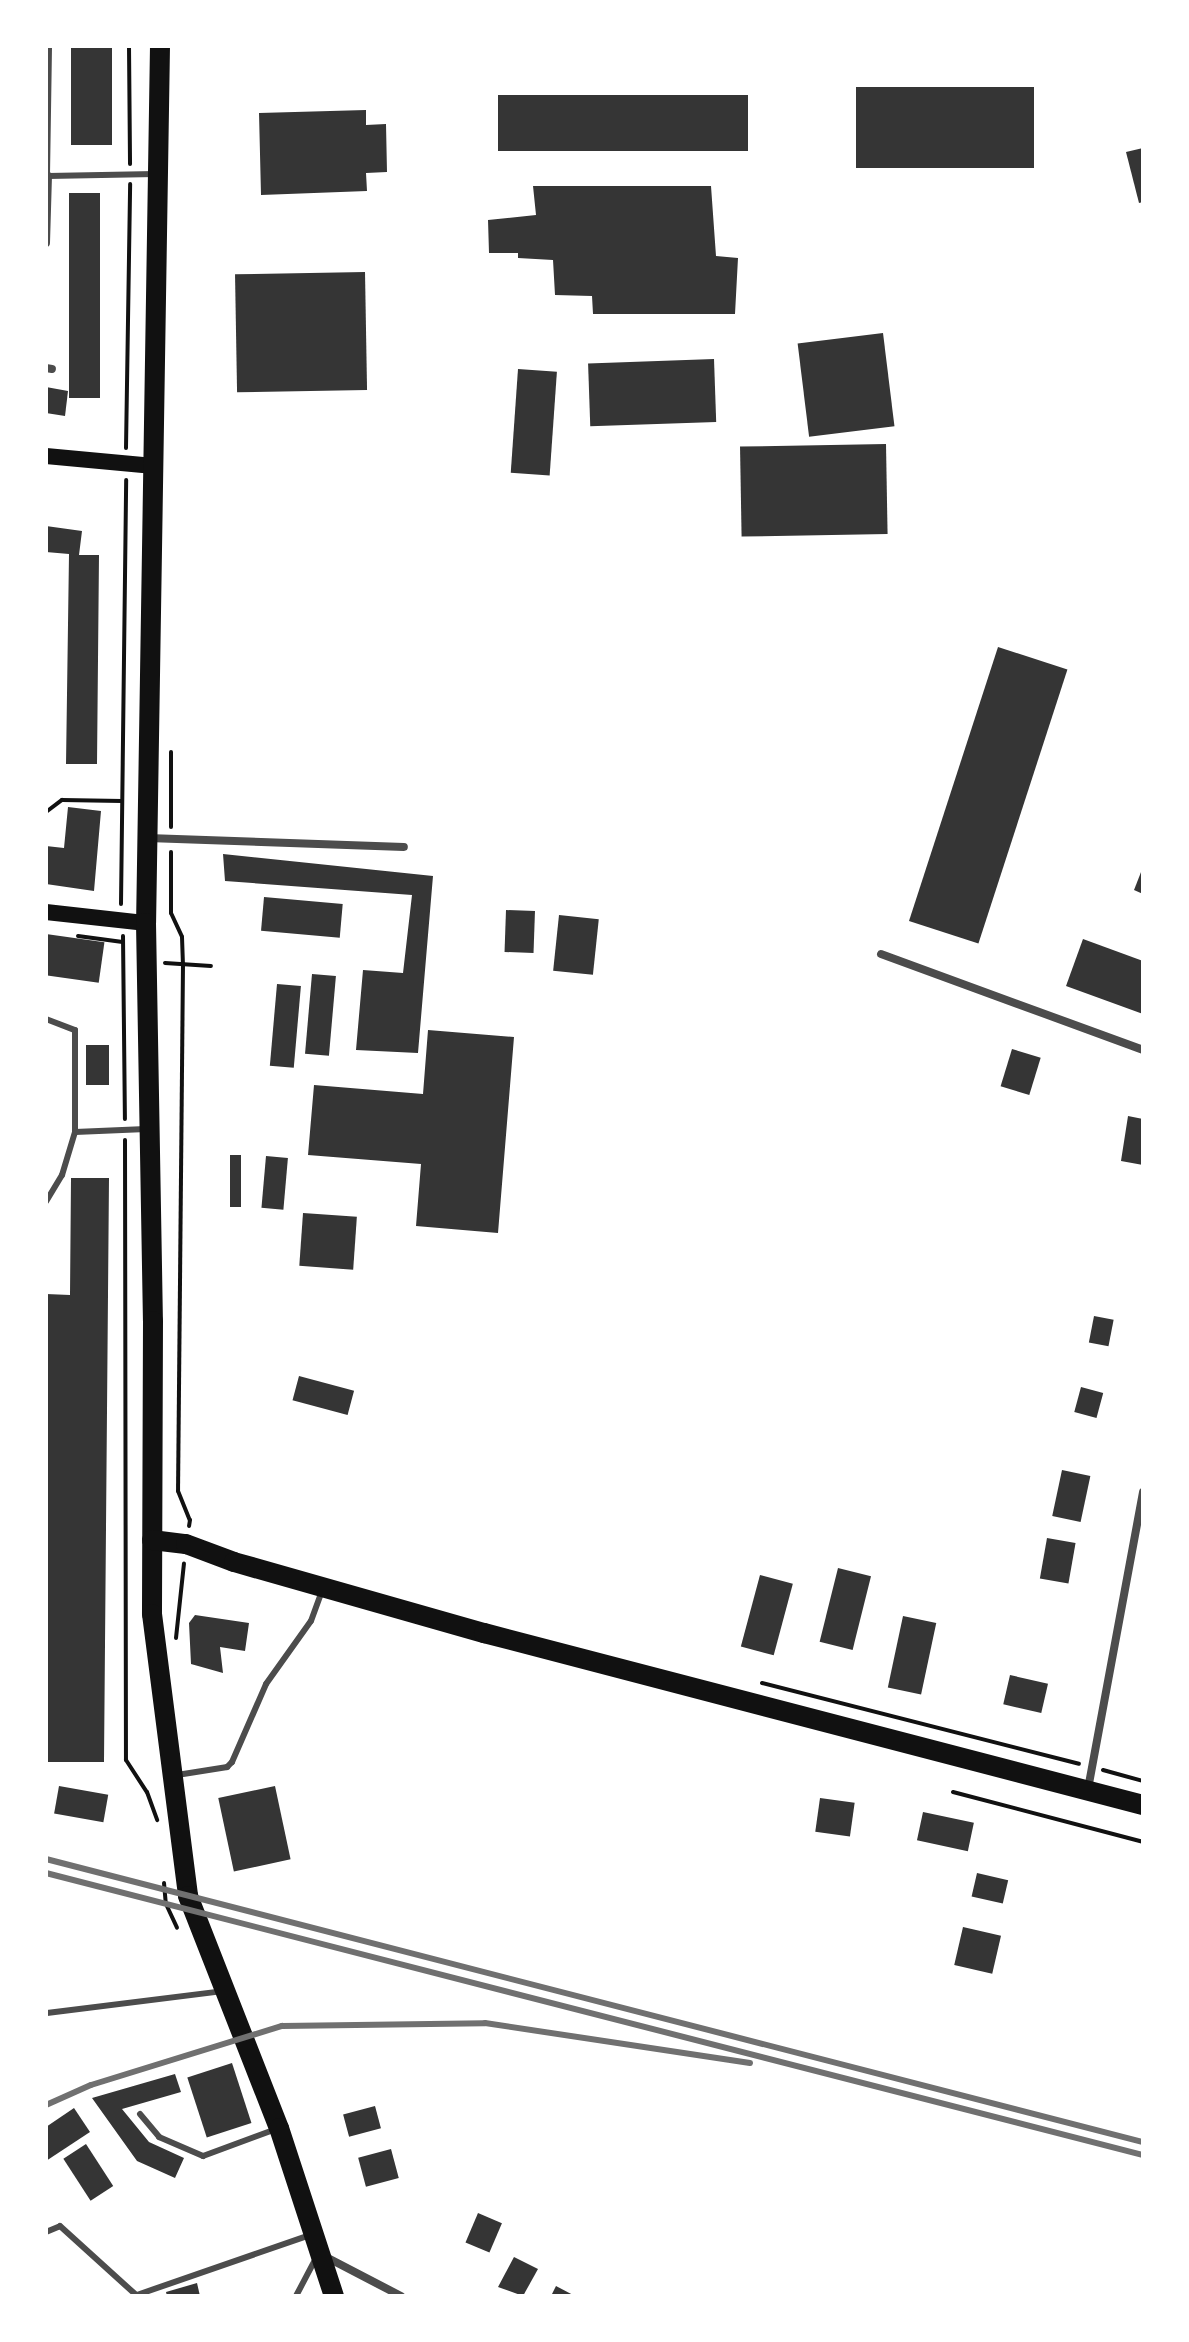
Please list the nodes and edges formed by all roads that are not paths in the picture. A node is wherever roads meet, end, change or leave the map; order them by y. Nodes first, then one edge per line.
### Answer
1 (48, 46) edge
2 (160, 46) edge
3 (158, 174) junction
4 (47, 176) edge
5 (46, 243) edge
6 (46, 456) edge
7 (154, 466) junction
8 (147, 838) junction
9 (404, 847) dead end
10 (46, 912) edge
11 (146, 923) junction
12 (881, 954) dead end
13 (46, 1019) edge
14 (1143, 1050) edge
15 (150, 1129) junction
16 (75, 1132) junction
17 (46, 1202) edge
18 (1143, 1492) edge
19 (152, 1540) junction
20 (323, 1586) junction
21 (174, 1776) junction
22 (1087, 1790) junction
23 (1143, 1805) edge
24 (226, 1990) junction
25 (47, 2013) edge
26 (140, 2114) dead end
27 (279, 2128) junction
28 (46, 2232) edge
29 (316, 2243) junction
30 (135, 2295) edge
31 (296, 2296) edge
32 (334, 2296) edge
33 (401, 2296) edge

1 - 4 street
2 - 3 main road
3 - 4 lane
3 - 7 main road
4 - 5 street
6 - 7 main road
7 - 8 main road
8 - 9 street
8 - 11 main road
10 - 11 main road
11 - 15 main road
12 - 14 street
13 - 16 lane
15 - 16 lane
15 - 19 main road
16 - 17 lane
18 - 22 street
19 - 20 main road
19 - 21 main road
20 - 21 lane
20 - 22 main road
21 - 24 main road
22 - 23 main road
24 - 25 lane
24 - 27 main road
26 - 27 lane
27 - 29 main road
28 - 30 lane
29 - 30 lane
29 - 31 lane
29 - 32 main road
29 - 33 street

